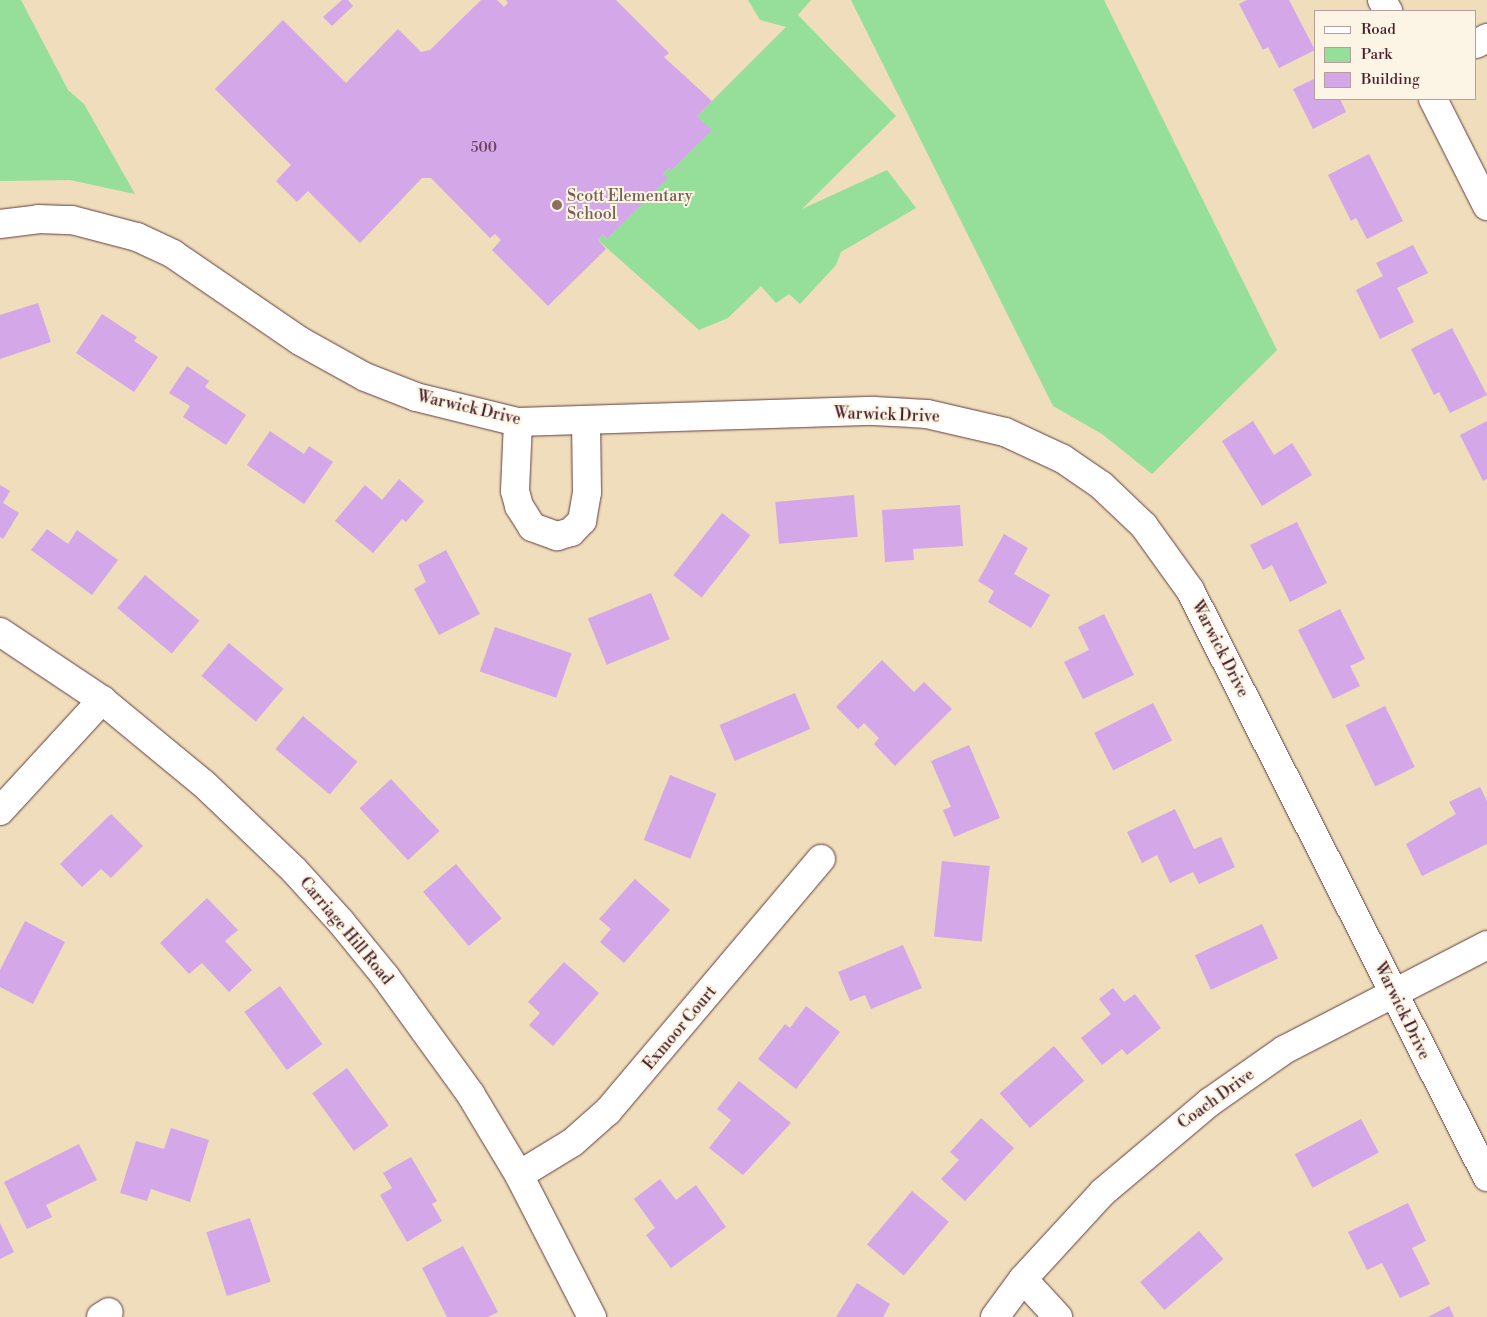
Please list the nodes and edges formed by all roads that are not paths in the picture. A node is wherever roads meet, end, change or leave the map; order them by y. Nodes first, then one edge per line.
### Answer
1 (1434, 100) edge
2 (1487, 206) edge
3 (0, 224) edge
4 (518, 422) junction
5 (586, 422) junction
6 (0, 632) edge
7 (102, 700) junction
8 (0, 811) edge
9 (821, 859) dead end
10 (1487, 945) edge
11 (1393, 992) junction
12 (519, 1175) junction
13 (1487, 1177) edge
14 (1024, 1279) junction
15 (592, 1317) edge
16 (995, 1317) edge
17 (1058, 1317) edge

1 - 2 street
3 - 4 street, Warwick Drive
4 - 5 street, Warwick Drive
4 - 5 street
5 - 11 street, Warwick Drive
6 - 7 street, Carriage Hill Road
7 - 8 street
7 - 12 street, Carriage Hill Road
9 - 12 street, Exmoor Court
10 - 11 street, Coach Drive
11 - 13 street, Warwick Drive
11 - 14 street, Coach Drive
12 - 15 street, Carriage Hill Road
14 - 16 street, Coach Drive
14 - 17 street

